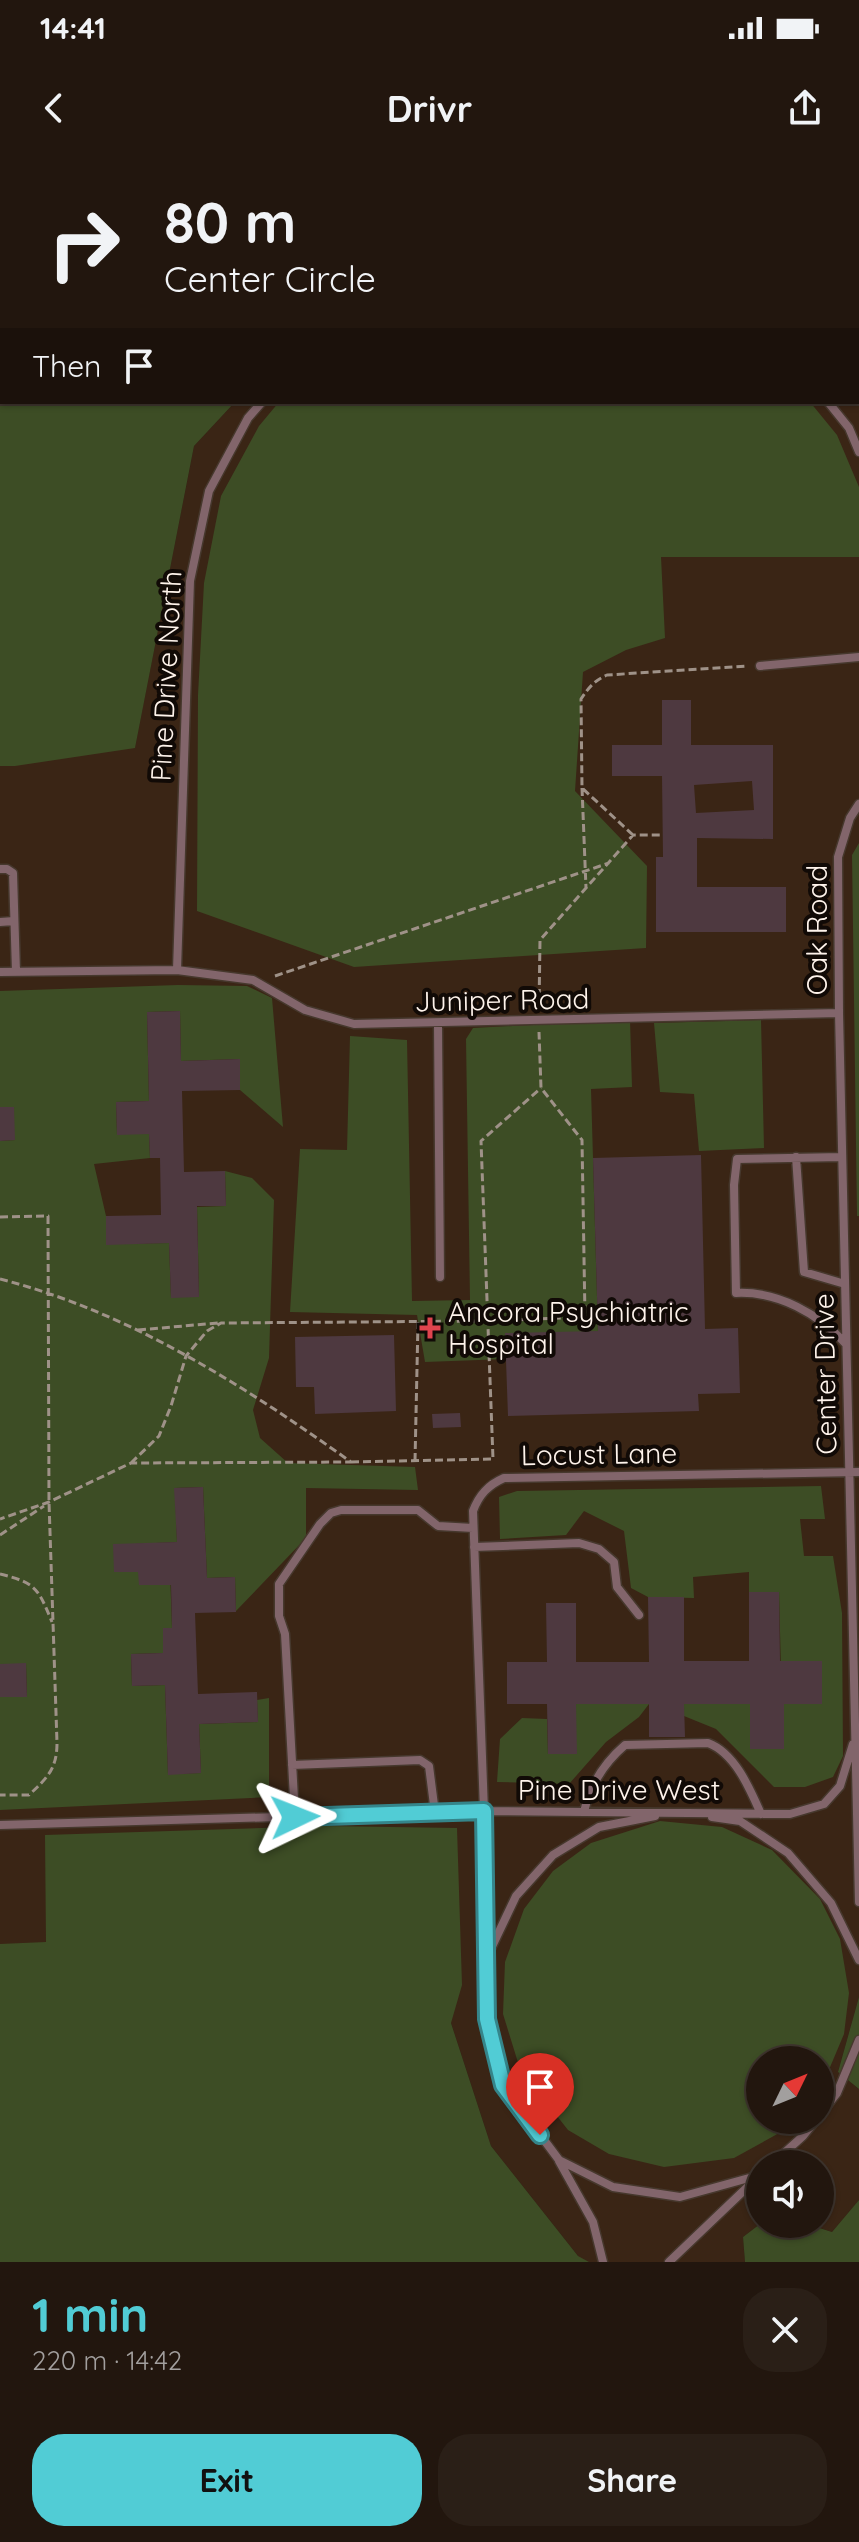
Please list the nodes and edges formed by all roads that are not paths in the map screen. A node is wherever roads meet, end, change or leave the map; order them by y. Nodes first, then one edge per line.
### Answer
1 (260, 404) edge
2 (830, 404) edge
3 (859, 452) edge
4 (859, 657) edge
5 (760, 666) road end
6 (859, 804) edge
7 (0, 869) edge
8 (14, 921) junction
9 (0, 922) edge
10 (177, 970) junction
11 (0, 972) edge
12 (16, 972) junction
13 (839, 1013) junction
14 (438, 1024) junction
15 (796, 1157) junction
16 (842, 1157) junction
17 (440, 1277) dead end
18 (845, 1284) junction
19 (846, 1344) junction
20 (854, 1472) edge
21 (473, 1528) junction
22 (474, 1547) junction
23 (639, 1615) dead end
24 (855, 1735) junction
25 (292, 1765) junction
26 (840, 1786) junction
27 (857, 1794) junction
28 (484, 1811) junction
29 (584, 1812) junction
30 (675, 1812) junction
31 (435, 1813) junction
32 (761, 1814) junction
33 (295, 1817) junction
34 (0, 1825) edge
35 (859, 1902) edge
36 (854, 1940) edge
37 (485, 1960) junction
38 (859, 1960) edge
39 (859, 2040) edge
40 (834, 2097) edge
41 (805, 2134) edge
42 (788, 2150) edge
43 (559, 2160) junction
44 (746, 2179) edge
45 (746, 2188) edge
46 (603, 2262) edge
47 (669, 2262) edge

1 - 10 lane, Pine Drive North
2 - 3 lane
4 - 5 lane
6 - 13 lane, Oak Road
7 - 8 lane
8 - 9 lane
8 - 12 lane
10 - 12 lane
10 - 14 lane, Juniper Road
11 - 12 lane
13 - 14 lane, Juniper Road
13 - 16 lane, Center Drive
14 - 17 lane
15 - 16 lane
15 - 18 lane
15 - 19 lane
16 - 18 lane, Center Drive
18 - 19 lane, Center Drive
19 - 20 lane, Center Drive
20 - 21 lane, Locust Lane
20 - 24 lane, Center Drive
21 - 22 lane, Locust Lane
21 - 25 lane
22 - 23 lane
22 - 28 lane, Locust Lane
24 - 26 lane
24 - 27 lane, Center Drive
25 - 31 lane
25 - 33 lane
26 - 27 lane
26 - 32 lane, Pine Drive West
27 - 35 lane, Center Drive
28 - 29 lane, Pine Drive West
28 - 31 lane, Pine Drive West
28 - 37 lane, Locust Lane
29 - 30 lane, Pine Drive West
29 - 32 lane
30 - 32 lane, Pine Drive West
30 - 36 lane
30 - 37 lane
31 - 33 lane, Pine Drive West
33 - 34 lane, Pine Drive West
36 - 38 lane
37 - 43 lane, Locust Lane
39 - 40 lane
41 - 42 lane
43 - 44 lane
43 - 46 lane
45 - 47 lane

